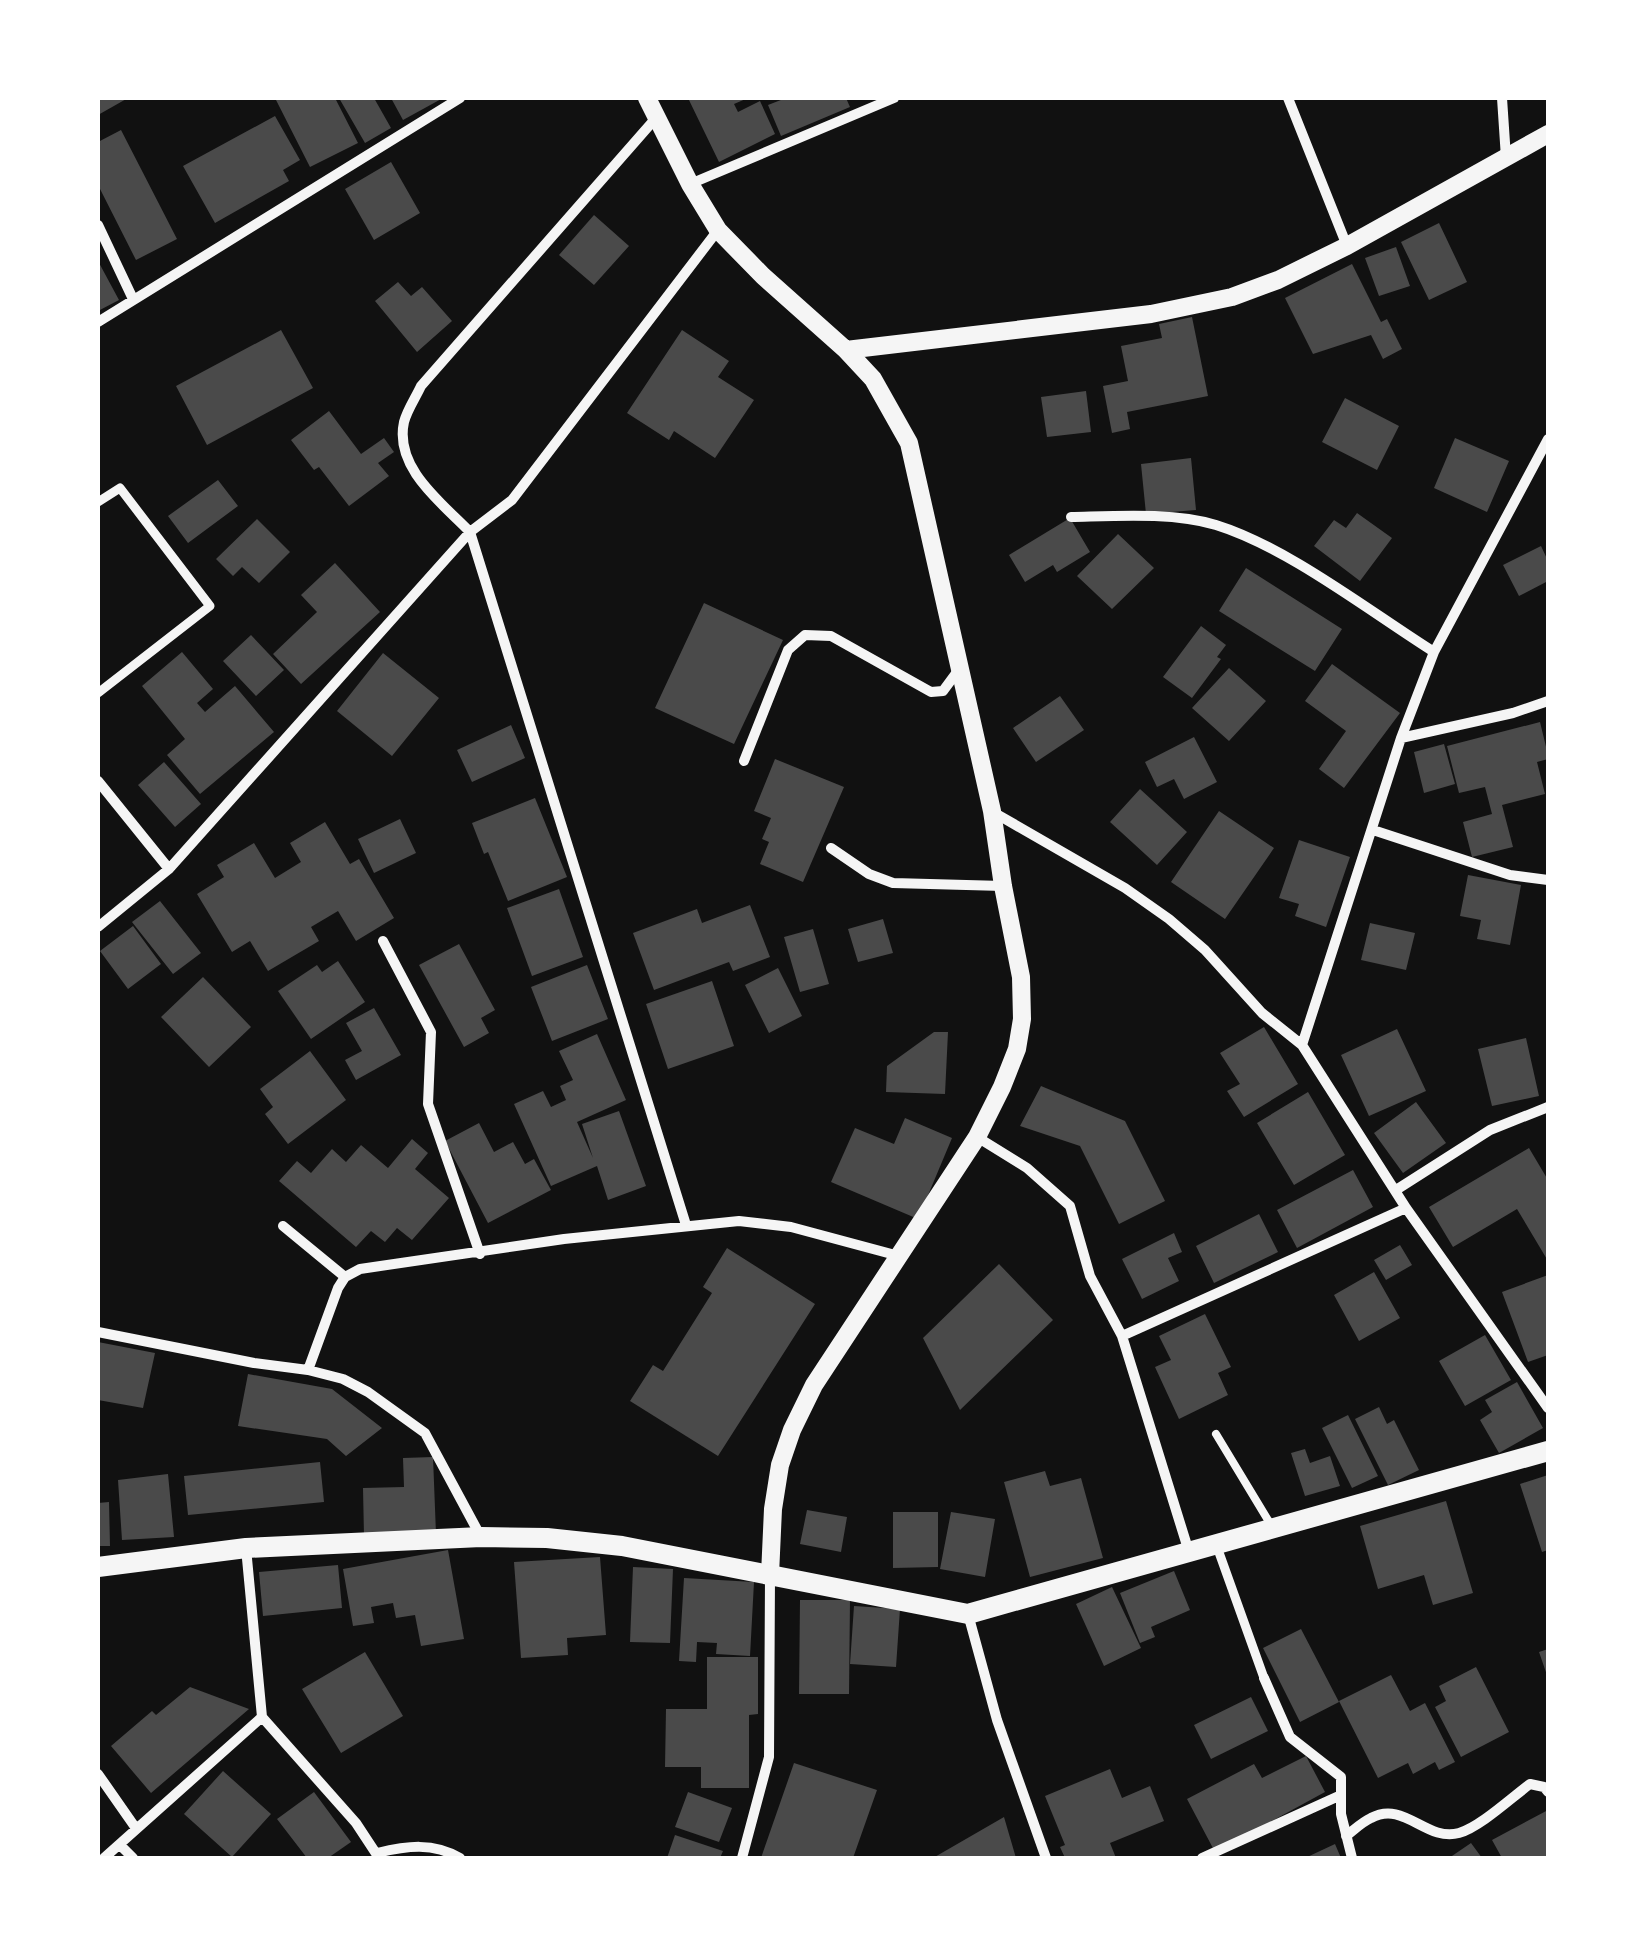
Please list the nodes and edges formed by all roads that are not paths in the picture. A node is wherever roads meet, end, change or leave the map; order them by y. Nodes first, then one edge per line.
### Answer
1 (460, 98) edge
2 (648, 98) edge
3 (894, 98) edge
4 (1288, 98) edge
5 (1502, 98) edge
6 (655, 118) junction
7 (1548, 134) edge
8 (1506, 158) junction
9 (690, 184) junction
10 (98, 226) edge
11 (718, 230) junction
12 (1347, 246) junction
13 (133, 299) junction
14 (98, 322) edge
15 (846, 350) junction
16 (1548, 439) edge
17 (98, 502) edge
18 (1071, 517) dead end
19 (470, 532) junction
20 (1434, 652) junction
21 (961, 667) junction
22 (98, 693) edge
23 (1548, 700) edge
24 (1400, 738) junction
25 (744, 761) dead end
26 (98, 781) edge
27 (992, 811) junction
28 (1373, 830) junction
29 (831, 848) dead end
30 (169, 869) junction
31 (1548, 880) edge
32 (1002, 886) junction
33 (98, 927) edge
34 (384, 941) dead end
35 (1302, 1045) junction
36 (1548, 1107) edge
37 (977, 1136) junction
38 (1396, 1190) junction
39 (1406, 1208) junction
40 (686, 1225) junction
41 (283, 1226) dead end
42 (480, 1254) junction
43 (900, 1256) junction
44 (344, 1277) junction
45 (98, 1332) edge
46 (1122, 1336) junction
47 (308, 1370) junction
48 (1548, 1408) edge
49 (1216, 1434) dead end
50 (1548, 1451) edge
51 (1273, 1528) junction
52 (481, 1537) junction
53 (1216, 1544) junction
54 (246, 1548) junction
55 (1189, 1552) junction
56 (98, 1567) edge
57 (770, 1575) junction
58 (968, 1614) junction
59 (1264, 1678) joint
60 (262, 1717) junction
61 (98, 1774) edge
62 (1548, 1792) edge
63 (1340, 1795) junction
64 (135, 1827) junction
65 (1346, 1836) junction
66 (120, 1844) junction
67 (378, 1856) edge
68 (104, 1858) edge
69 (133, 1858) edge
70 (460, 1858) edge
71 (742, 1858) edge
72 (1046, 1858) edge
73 (1202, 1858) edge
74 (1352, 1858) edge

1 - 13 street
2 - 6 street
3 - 9 street
4 - 12 street
5 - 8 street
6 - 9 street
6 - 19 street
7 - 8 street
8 - 12 street
9 - 11 street
10 - 13 street
11 - 15 street
11 - 19 street
12 - 15 street
13 - 14 street
15 - 21 street
16 - 20 street
17 - 22 street
18 - 20 street
19 - 30 street
19 - 40 street
20 - 24 street
21 - 25 street
21 - 27 street
23 - 24 street
24 - 28 street
26 - 30 street
27 - 32 street
27 - 35 street
28 - 31 street
28 - 35 street
29 - 32 street
30 - 33 street
32 - 37 street
34 - 42 street
35 - 38 street
36 - 38 street
37 - 43 street
37 - 46 street
38 - 39 street
39 - 46 street
39 - 48 street
40 - 42 street
40 - 43 street
41 - 44 street
42 - 44 street
43 - 57 street
44 - 47 street
45 - 47 street
46 - 55 street
47 - 52 street
49 - 51 lane
50 - 51 main road
51 - 53 main road
52 - 54 main road
52 - 57 main road
53 - 55 main road
53 - 59 street
54 - 56 main road
54 - 60 street
55 - 58 main road
57 - 58 main road
57 - 71 street
58 - 72 street
59 - 63 street
60 - 64 street
60 - 67 street
61 - 64 street
62 - 65 street
63 - 65 street
63 - 73 street
64 - 66 street
65 - 74 street
66 - 68 street
66 - 69 street
67 - 70 street

